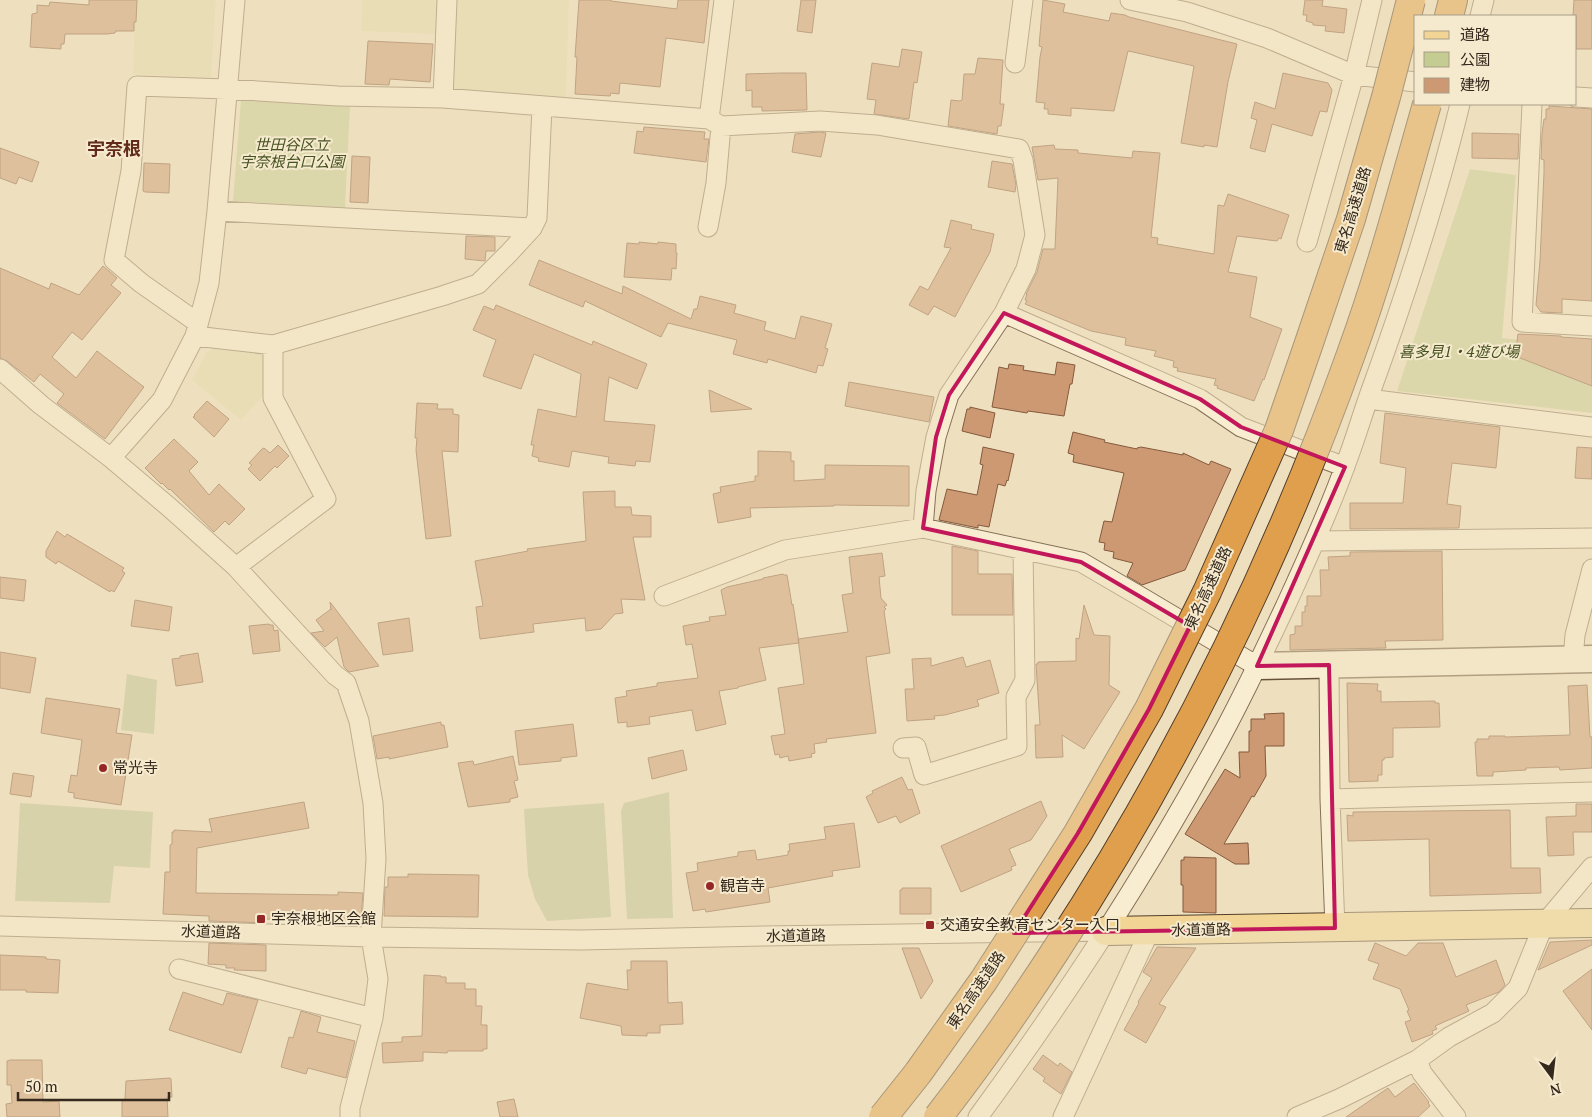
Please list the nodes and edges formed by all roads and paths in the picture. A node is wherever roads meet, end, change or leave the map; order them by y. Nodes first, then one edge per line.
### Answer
1 (235, 0) edge
2 (447, 0) edge
3 (724, 0) edge
4 (1023, 0) edge
5 (1130, 0) edge
6 (1372, 0) edge
7 (1411, 0) edge
8 (1453, 0) edge
9 (1484, 0) edge
10 (1449, 15) edge
11 (1480, 15) edge
12 (1015, 63) dead end
13 (1354, 74) junction
14 (1414, 82) edge
15 (227, 89) junction
16 (1577, 97) edge
17 (443, 98) junction
18 (1592, 98) edge
19 (1427, 105) edge
20 (1460, 105) edge
21 (1532, 105) edge
22 (542, 106) junction
23 (715, 123) junction
24 (216, 211) junction
25 (708, 227) dead end
26 (532, 228) junction
27 (1308, 242) dead end
28 (1004, 314) junction
29 (1592, 326) edge
30 (196, 329) junction
31 (274, 345) junction
32 (0, 369) edge
33 (1368, 399) junction
34 (1592, 427) edge
35 (111, 458) junction
36 (1345, 467) junction
37 (923, 528) junction
38 (1592, 538) edge
39 (1315, 542) junction
40 (1023, 550) junction
41 (236, 568) junction
42 (1592, 569) edge
43 (664, 596) dead end
44 (1583, 660) edge
45 (1329, 665) junction
46 (1258, 666) junction
47 (903, 748) dead end
48 (1592, 792) edge
49 (1330, 798) junction
50 (1592, 867) edge
51 (1592, 923) edge
52 (1544, 924) junction
53 (0, 926) edge
54 (1335, 928) junction
55 (1150, 930) junction
56 (1106, 931) junction
57 (371, 936) junction
58 (179, 969) dead end
59 (373, 1018) junction
60 (1417, 1060) junction
61 (1451, 1115) edge
62 (350, 1117) edge
63 (882, 1117) edge
64 (938, 1117) edge
65 (978, 1117) edge
66 (1063, 1117) edge
67 (1297, 1117) edge

1 - 15 street
2 - 17 street
3 - 23 street
4 - 12 street
5 - 13 street
6 - 13 street
7 - 63 highway, 東名高速道路, bridge
8 - 10 highway
9 - 11 street
13 - 14 street
13 - 27 street
15 - 17 street
15 - 24 street
15 - 30 street
16 - 18 street
17 - 22 street
19 - 64 highway, bridge
20 - 33 street
21 - 29 street
22 - 23 street
22 - 26 street
23 - 25 street
23 - 28 street
24 - 26 street
24 - 30 street
26 - 31 street
28 - 36 street
28 - 37 street
30 - 31 street
30 - 35 street
31 - 41 street
32 - 35 street
33 - 34 street
33 - 36 street
35 - 41 street
36 - 39 street
37 - 40 street
37 - 43 street
38 - 39 street
39 - 46 street
40 - 46 street
40 - 47 street
41 - 57 street
42 - 44 street
44 - 45 street
45 - 46 street
45 - 49 street
46 - 56 street
48 - 49 street
49 - 54 street
50 - 52 street
51 - 52 main road, 水道道路
52 - 54 main road, 水道道路
52 - 60 street
53 - 57 street, 水道道路
54 - 55 main road, 水道道路
55 - 56 main road, 水道道路
55 - 66 street
56 - 57 street, 水道道路
56 - 65 street
57 - 59 street
58 - 59 street
59 - 62 street
60 - 61 street
60 - 67 street

